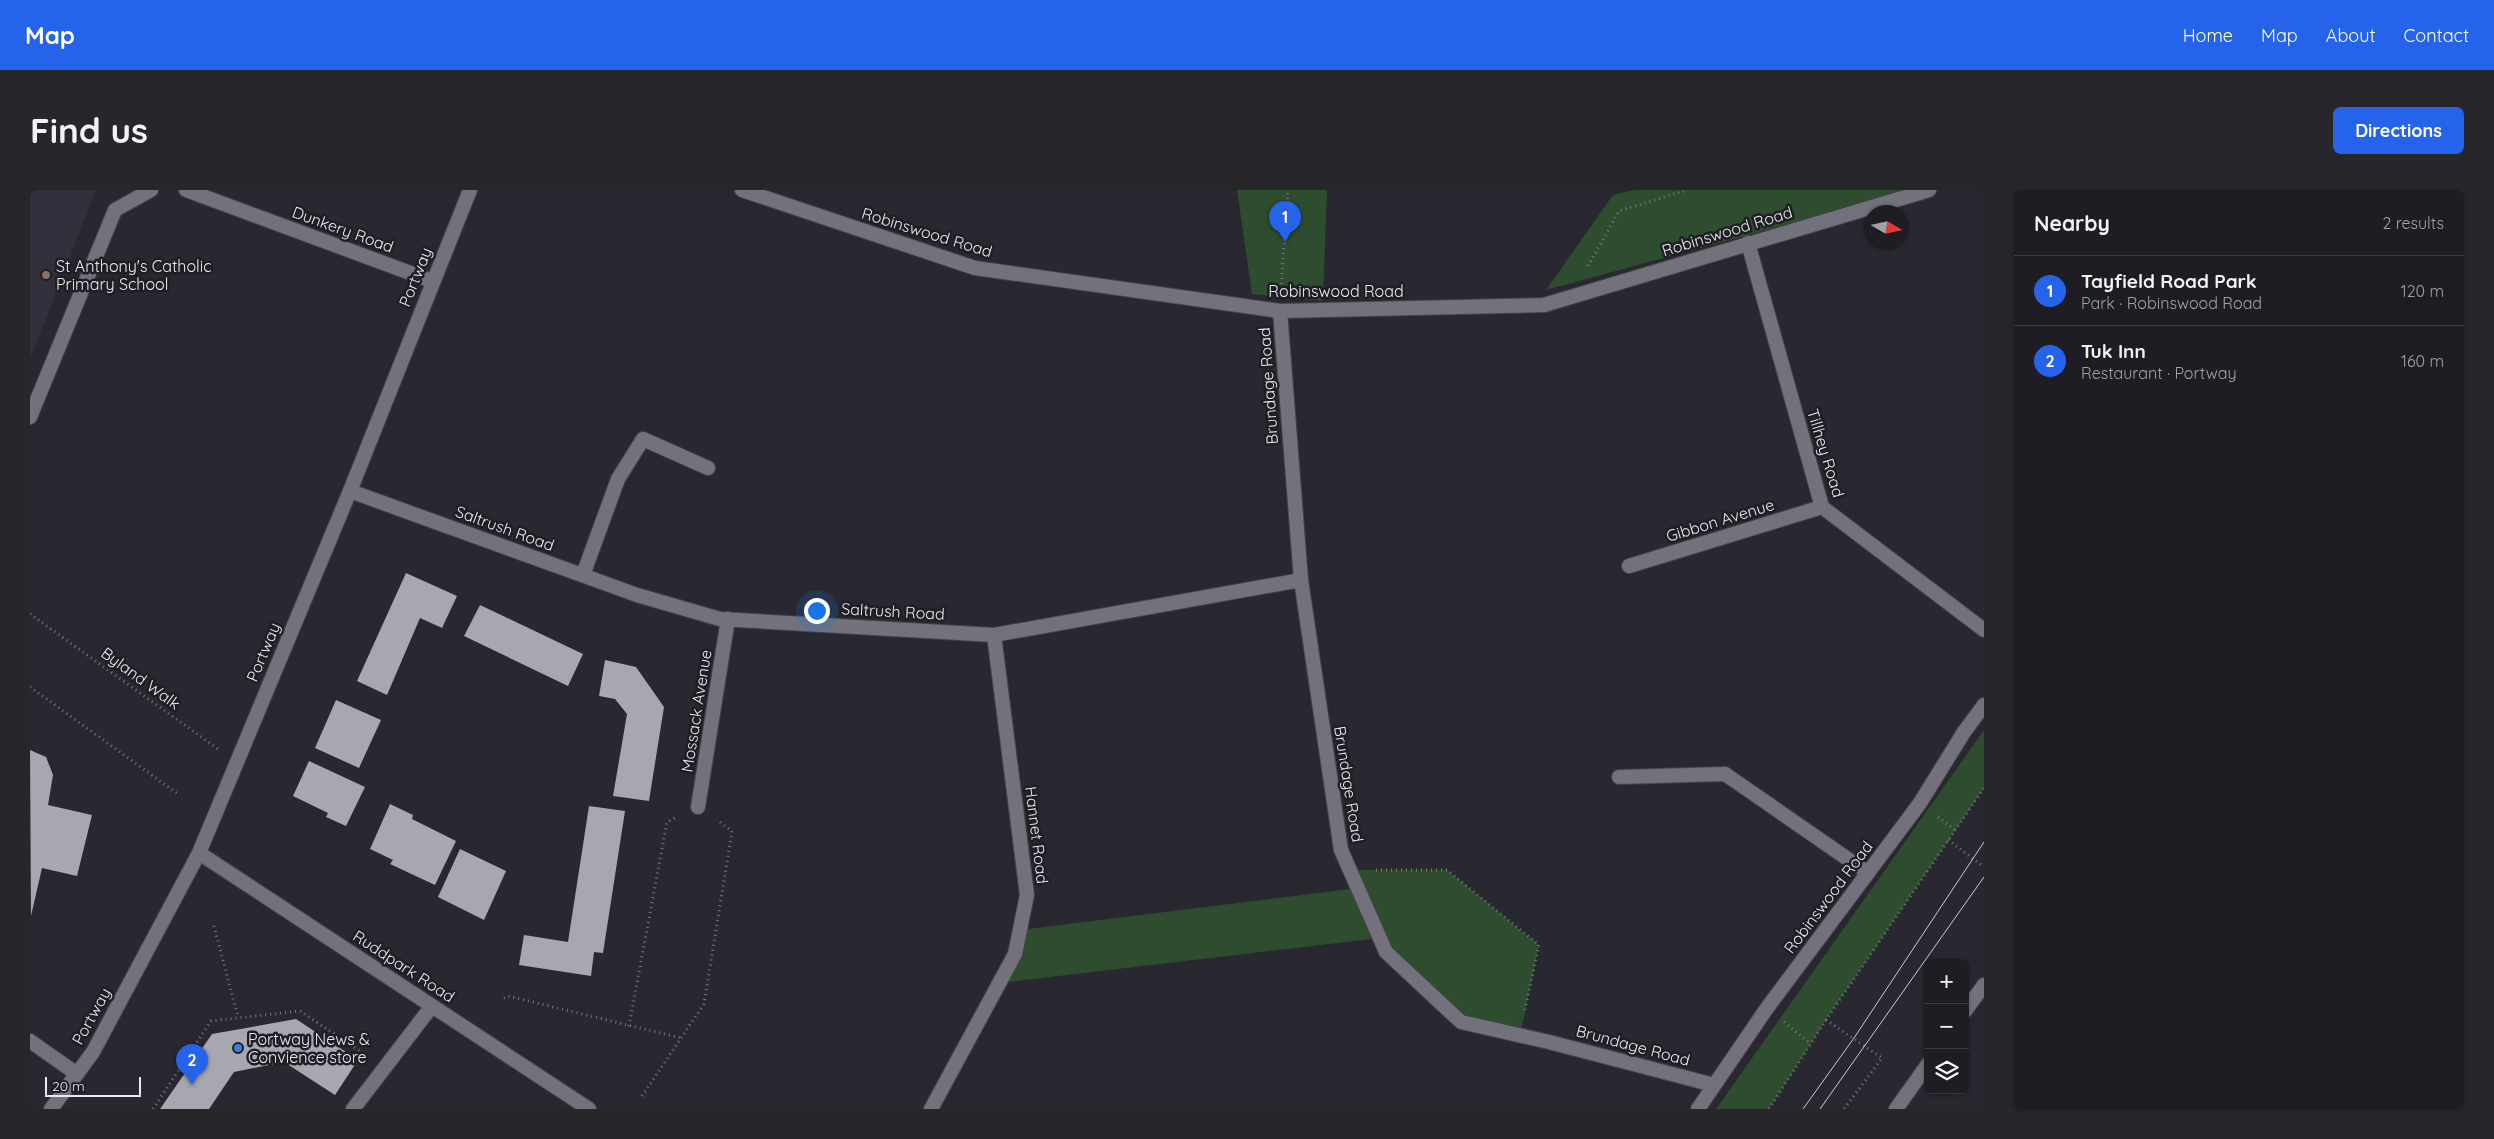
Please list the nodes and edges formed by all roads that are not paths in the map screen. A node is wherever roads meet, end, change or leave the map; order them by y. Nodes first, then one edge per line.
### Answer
1 (151, 190) edge
2 (186, 190) edge
3 (470, 190) edge
4 (742, 190) edge
5 (1929, 190) edge
6 (1748, 243) junction
7 (432, 281) junction
8 (1280, 311) junction
9 (30, 418) edge
10 (708, 468) dead end
11 (350, 491) junction
12 (1822, 508) junction
13 (1629, 566) dead end
14 (583, 575) junction
15 (1301, 580) junction
16 (728, 619) junction
17 (1984, 630) edge
18 (994, 634) junction
19 (1984, 705) edge
20 (1619, 777) dead end
21 (698, 807) road end
22 (199, 853) junction
23 (1868, 874) junction
24 (1984, 985) edge
25 (432, 1006) junction
26 (1969, 1006) edge
27 (30, 1042) edge
28 (1924, 1070) edge
29 (77, 1074) junction
30 (1714, 1085) junction
31 (51, 1109) edge
32 (353, 1109) edge
33 (589, 1109) edge
34 (931, 1109) edge
35 (1698, 1109) edge
36 (1896, 1109) edge

1 - 9 street
2 - 7 street, Dunkery Road
3 - 7 street, Portway
4 - 8 street, Robinswood Road
5 - 6 street, Robinswood Road
6 - 8 street, Robinswood Road
6 - 12 street, Tillhey Road
7 - 11 street, Portway
8 - 15 street, Brundage Road
10 - 14 street
11 - 14 street, Saltrush Road
11 - 22 street, Portway
12 - 13 street, Gibbon Avenue
12 - 17 street, Tillhey Road
14 - 16 street, Saltrush Road
15 - 18 street, Saltrush Road
15 - 30 street, Brundage Road
16 - 18 street, Saltrush Road
16 - 21 street, Mossack Avenue
18 - 34 street, Hannet Road
19 - 23 street, Robinswood Road
20 - 23 street
22 - 25 street, Ruddpark Road
22 - 29 street, Portway
23 - 30 street, Robinswood Road
24 - 26 street
25 - 32 street
25 - 33 street, Ruddpark Road
27 - 29 street
28 - 36 street
29 - 31 street, Portway
30 - 35 street, Robinswood Road

